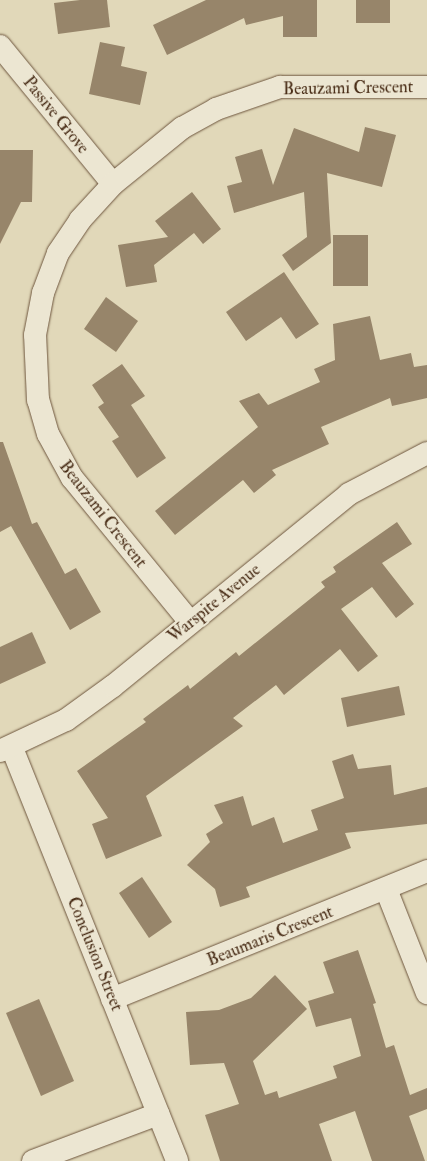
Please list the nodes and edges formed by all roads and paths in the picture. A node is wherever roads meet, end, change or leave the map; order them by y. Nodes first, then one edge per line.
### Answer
1 (0, 46) edge
2 (427, 87) edge
3 (113, 184) junction
4 (427, 453) edge
5 (190, 622) junction
6 (6, 749) edge
7 (427, 872) edge
8 (386, 889) junction
9 (427, 993) edge
10 (112, 999) junction
11 (158, 1114) junction
12 (33, 1161) edge
13 (177, 1161) edge

1 - 3 street, Passive Grove
2 - 3 street, Beauzami Crescent
3 - 5 street, Beauzami Crescent
4 - 5 street, Warspite Avenue
5 - 6 street, Warspite Avenue
6 - 10 street, Conclusion Street
7 - 8 street, Beaumaris Crescent
8 - 9 street
8 - 10 street, Beaumaris Crescent
10 - 11 street, Conclusion Street
11 - 12 street
11 - 13 street, Conclusion Street

